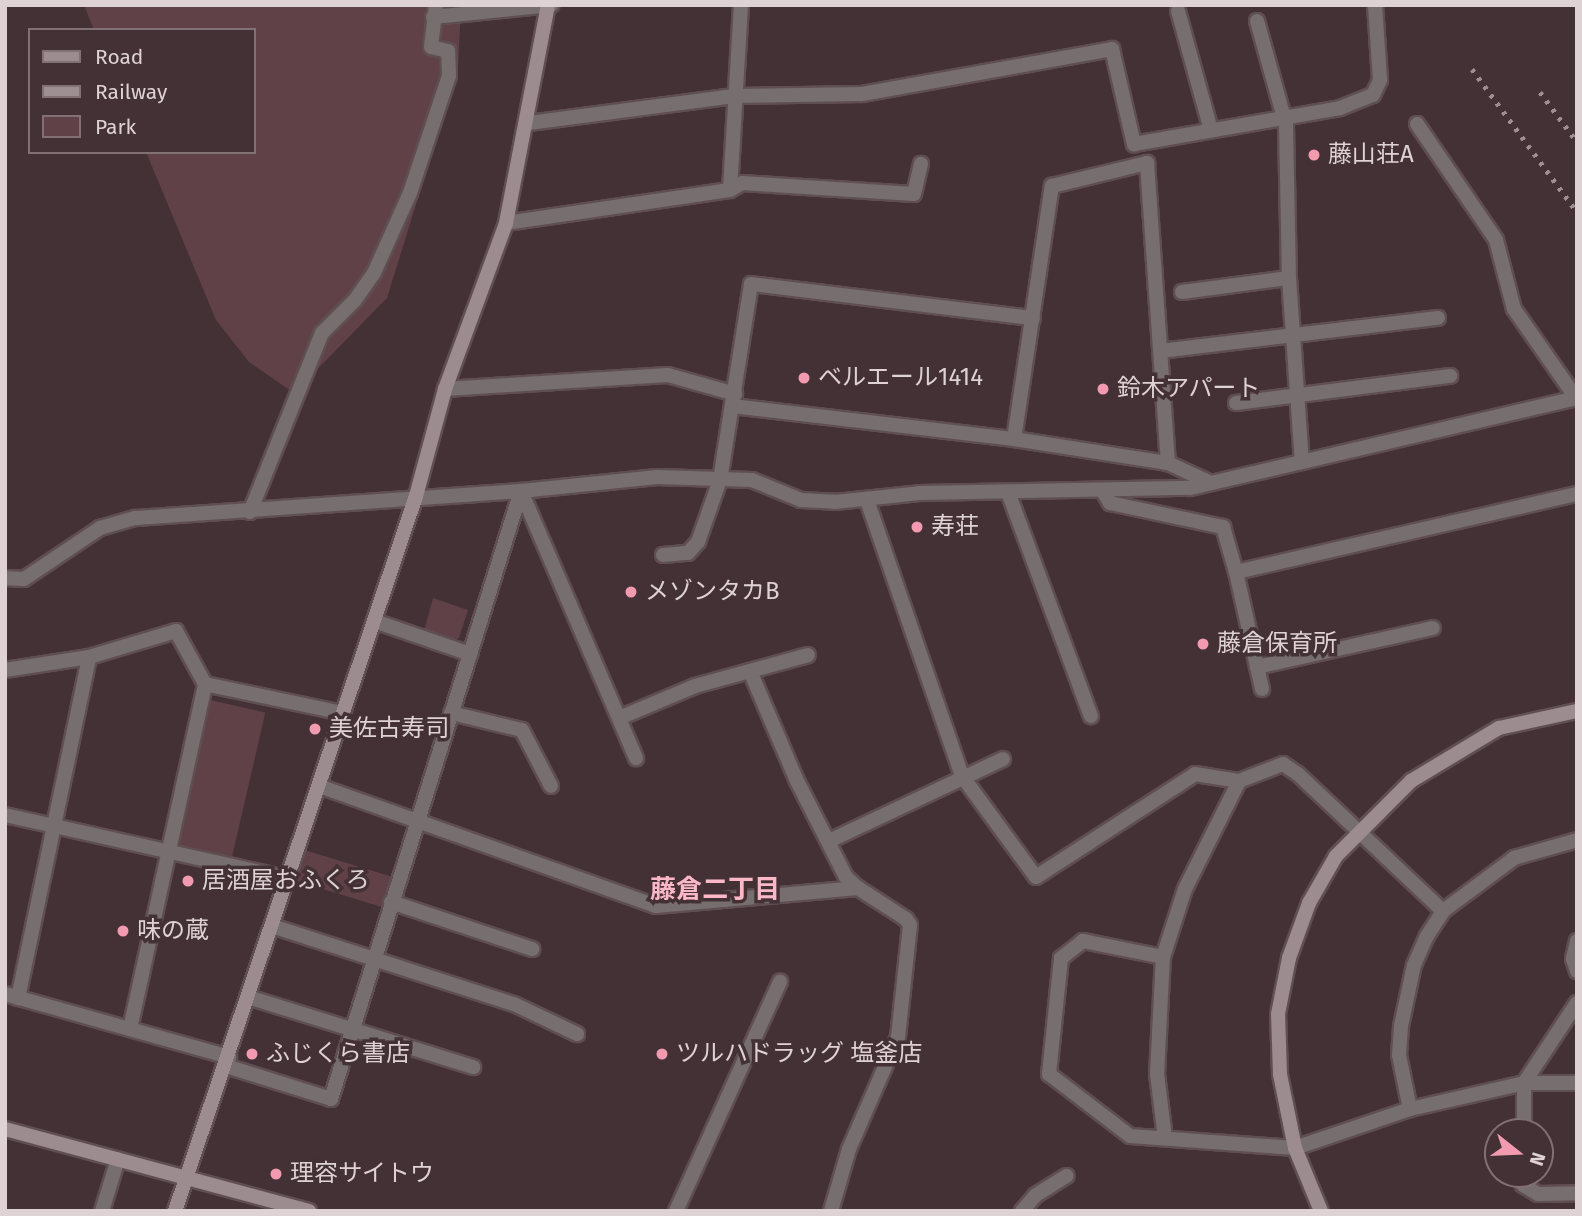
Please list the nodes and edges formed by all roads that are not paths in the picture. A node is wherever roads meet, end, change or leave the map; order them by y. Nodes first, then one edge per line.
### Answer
1 (549, 5) edge
2 (741, 5) edge
3 (1375, 5) edge
4 (434, 11) edge
5 (1178, 11) dead end
6 (1257, 21) dead end
7 (734, 96) junction
8 (1281, 117) junction
9 (528, 123) junction
10 (1417, 124) dead end
11 (1211, 130) junction
12 (921, 164) dead end
13 (730, 190) junction
14 (506, 223) junction
15 (1289, 278) junction
16 (1182, 292) dead end
17 (1032, 318) junction
18 (1438, 318) dead end
19 (1293, 337) junction
20 (1160, 351) junction
21 (1450, 376) dead end
22 (445, 389) junction
23 (1297, 397) junction
24 (1576, 398) edge
25 (734, 400) junction
26 (1236, 403) dead end
27 (1014, 439) junction
28 (1302, 462) junction
29 (1168, 463) junction
30 (720, 480) junction
31 (1211, 483) junction
32 (521, 491) junction
33 (1102, 491) junction
34 (1009, 492) junction
35 (1577, 494) edge
36 (416, 496) junction
37 (867, 500) junction
38 (250, 512) junction
39 (663, 555) dead end
40 (1236, 572) junction
41 (5, 578) edge
42 (374, 621) junction
43 (1433, 628) dead end
44 (470, 654) junction
45 (808, 655) dead end
46 (89, 657) junction
47 (1257, 667) junction
48 (5, 670) edge
49 (750, 671) junction
50 (205, 684) junction
51 (1262, 690) dead end
52 (1577, 711) edge
53 (343, 713) junction
54 (451, 713) junction
55 (1091, 716) dead end
56 (619, 718) junction
57 (636, 758) dead end
58 (1003, 759) dead end
59 (962, 776) junction
60 (1239, 781) junction
61 (319, 786) junction
62 (551, 786) dead end
63 (5, 815) edge
64 (419, 819) junction
65 (56, 826) junction
66 (1358, 830) junction
67 (831, 840) junction
68 (1577, 840) edge
69 (169, 851) junction
70 (288, 877) junction
71 (858, 888) junction
72 (391, 902) junction
73 (1443, 911) junction
74 (272, 926) junction
75 (1577, 941) edge
76 (532, 949) dead end
77 (1163, 957) junction
78 (373, 959) junction
79 (1577, 971) edge
80 (780, 982) dead end
81 (12, 996) edge
82 (248, 997) junction
83 (1577, 1003) edge
84 (130, 1029) junction
85 (352, 1030) junction
86 (577, 1034) dead end
87 (228, 1061) junction
88 (472, 1067) dead end
89 (1524, 1083) junction
90 (1577, 1083) edge
91 (1410, 1110) junction
92 (1524, 1118) edge
93 (5, 1129) edge
94 (1165, 1138) junction
95 (1295, 1148) junction
96 (118, 1159) junction
97 (1066, 1176) dead end
98 (187, 1178) junction
99 (1528, 1188) edge
100 (1577, 1193) edge
101 (102, 1211) edge
102 (175, 1211) edge
103 (309, 1211) edge
104 (676, 1211) edge
105 (831, 1211) edge
106 (1022, 1211) edge
107 (1321, 1211) edge

1 - 4 street
1 - 9 street
2 - 7 street
3 - 8 street
4 - 38 street
5 - 11 street
6 - 8 street
7 - 9 street
7 - 11 street
7 - 13 street
8 - 11 street
8 - 15 street
9 - 14 street
10 - 24 street
12 - 13 street
13 - 14 street
14 - 22 street
15 - 16 street
15 - 19 street
17 - 20 street
17 - 25 street
17 - 27 street
18 - 19 street
19 - 20 street
19 - 23 street
20 - 29 street
21 - 23 street
22 - 25 street
22 - 36 street
23 - 26 street
23 - 28 street
24 - 28 street
25 - 27 street
25 - 30 street
27 - 29 street
28 - 31 street
29 - 31 street
30 - 32 street
30 - 37 street
30 - 39 street
31 - 33 street
32 - 36 street
32 - 44 street
32 - 56 street
33 - 34 street
33 - 40 street
34 - 37 street
34 - 55 street
35 - 40 street
36 - 38 street
36 - 42 street
37 - 59 street
38 - 41 street
40 - 47 street
42 - 44 street
42 - 53 street
43 - 47 street
44 - 54 street
45 - 49 street
46 - 48 street
46 - 50 street
46 - 65 street
47 - 51 street
49 - 56 street
49 - 67 street
50 - 53 street
50 - 69 street
52 - 66 street
53 - 61 street
54 - 62 street
54 - 64 street
56 - 57 street
58 - 59 street
59 - 60 street
59 - 67 street
60 - 66 street
60 - 77 street
61 - 64 street
61 - 70 street
63 - 65 street
64 - 71 street
64 - 72 street
65 - 69 street
65 - 81 street
66 - 73 street
66 - 95 street
67 - 71 street
68 - 73 street
69 - 70 street
69 - 84 street
70 - 74 street
71 - 105 street
72 - 76 street
72 - 78 street
73 - 91 street
74 - 78 street
74 - 82 street
75 - 79 street
77 - 94 street
77 - 94 street
78 - 85 street
78 - 86 street
80 - 104 street
81 - 84 street
82 - 85 street
82 - 87 street
83 - 89 street
84 - 87 street
85 - 87 street
85 - 88 street
87 - 98 street
89 - 90 street
89 - 91 street
89 - 92 street
91 - 95 street
93 - 96 street
94 - 95 street
95 - 107 street
96 - 98 street
96 - 101 street
97 - 106 street
98 - 102 street
98 - 103 street
99 - 100 street

